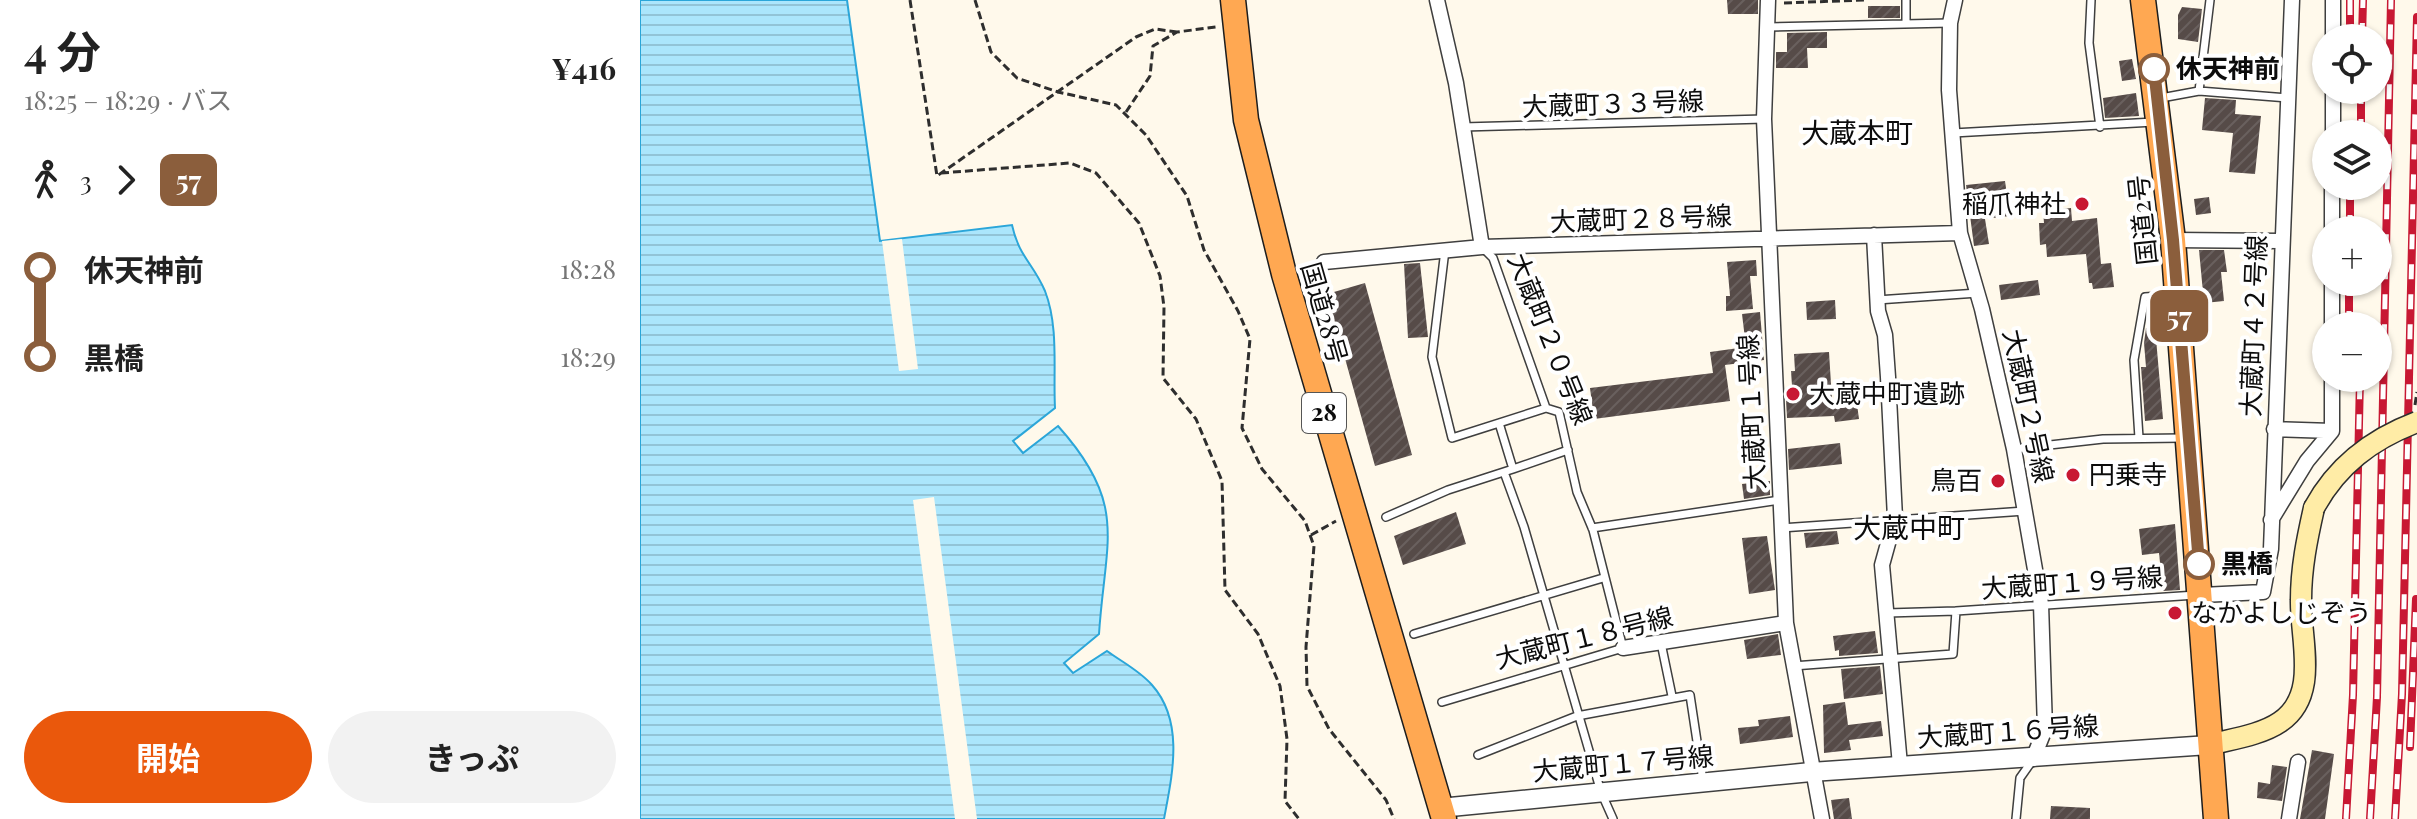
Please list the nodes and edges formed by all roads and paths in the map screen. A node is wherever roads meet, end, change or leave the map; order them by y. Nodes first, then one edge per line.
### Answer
1 (910, 0) edge
2 (975, 0) edge
3 (1437, 0) edge
4 (1864, 0) edge
5 (1906, 0) edge
6 (2091, 0) edge
7 (2143, 0) edge
8 (2210, 0) edge
9 (2292, 0) edge
10 (2333, 0) edge
11 (1768, 2) edge
12 (1956, 2) edge
13 (1234, 12) edge
14 (1950, 23) junction
15 (1906, 24) junction
16 (2333, 24) edge
17 (1767, 27) junction
18 (1177, 32) junction
19 (2199, 91) junction
20 (1058, 92) junction
21 (2288, 98) junction
22 (2159, 110) junction
23 (1125, 114) junction
24 (1764, 119) junction
25 (1463, 127) junction
26 (2100, 127) junction
27 (1953, 133) junction
28 (941, 173) junction
29 (1960, 233) junction
30 (1874, 235) junction
31 (1767, 239) junction
32 (2173, 240) junction
33 (2280, 241) junction
34 (1482, 247) junction
35 (1445, 250) junction
36 (1324, 262) dead end
37 (1978, 293) junction
38 (2178, 295) junction
39 (1877, 300) junction
40 (2332, 392) edge
41 (2417, 392) edge
42 (1546, 408) junction
43 (2416, 414) edge
44 (1499, 423) junction
45 (2274, 429) junction
46 (2332, 431) junction
47 (2139, 438) junction
48 (2189, 438) junction
49 (2014, 449) junction
50 (1568, 450) junction
51 (1513, 469) junction
52 (1504, 472) junction
53 (1780, 500) junction
54 (1353, 511) junction
55 (2025, 511) junction
56 (1386, 517) dead end
57 (1895, 518) junction
58 (2271, 520) junction
59 (1592, 528) junction
60 (1781, 528) junction
61 (1311, 535) junction
62 (1603, 578) junction
63 (1543, 594) junction
64 (2202, 595) junction
65 (2041, 604) junction
66 (1956, 611) junction
67 (1887, 613) junction
68 (1786, 623) junction
69 (1414, 634) dead end
70 (1661, 641) junction
71 (1623, 648) junction
72 (1890, 657) junction
73 (1562, 664) junction
74 (1793, 666) junction
75 (1672, 696) junction
76 (1442, 702) dead end
77 (1577, 716) junction
78 (2209, 745) junction
79 (1478, 755) dead end
80 (2033, 759) junction
81 (2298, 762) dead end
82 (1900, 765) junction
83 (1811, 772) junction
84 (1704, 784) junction
85 (1601, 792) junction
86 (1442, 814) edge
87 (1299, 819) edge
88 (1394, 819) edge
89 (1613, 819) edge
90 (1822, 819) edge
91 (2016, 819) edge
92 (2216, 819) edge
93 (2289, 819) edge

1 - 28 path
2 - 20 path
3 - 25 street, 大蔵町２０号線
4 - 11 path
5 - 15 lane
6 - 26 lane
7 - 22 highway, 国道2号
8 - 19 lane
9 - 21 street, 大蔵町４２号線
10 - 16 street
11 - 17 street, 大蔵町１号線
12 - 14 street, 大蔵町２号線
13 - 18 path
13 - 54 highway, 国道28号 / 28
14 - 15 lane
14 - 27 street, 大蔵町２号線
15 - 17 lane
17 - 24 street, 大蔵町１号線
18 - 20 path
18 - 23 path
19 - 21 lane
19 - 22 lane
20 - 23 path
20 - 28 path
21 - 33 street, 大蔵町４２号線
22 - 26 lane
22 - 32 highway, 国道2号
23 - 61 path
24 - 25 lane, 大蔵町３３号線
24 - 31 street, 大蔵町１号線
25 - 34 street, 大蔵町２０号線
26 - 27 lane
27 - 29 street, 大蔵町２号線
28 - 87 path
29 - 30 street, 大蔵町２８号線
29 - 37 street, 大蔵町２号線
30 - 31 street, 大蔵町２８号線
30 - 39 street
31 - 34 street, 大蔵町２８号線
31 - 53 street, 大蔵町１号線
32 - 33 street
32 - 38 highway, 国道2号
33 - 45 street, 大蔵町４２号線
34 - 35 street, 大蔵町２８号線
34 - 42 lane, 大蔵町２０号線
35 - 36 street, 大蔵町２８号線
35 - 44 lane
37 - 39 lane
37 - 49 street, 大蔵町２号線
38 - 47 lane
38 - 48 highway, 国道2号
39 - 57 street
40 - 46 street
41 - 43 path
42 - 44 lane
42 - 50 lane, 大蔵町２０号線
43 - 78 main road, bridge
44 - 51 lane
45 - 46 street
45 - 58 street, 大蔵町４２号線
46 - 58 street
47 - 48 lane
47 - 49 lane
48 - 64 highway, 国道2号
49 - 55 street, 大蔵町２号線
50 - 51 lane
50 - 59 lane, 大蔵町２０号線
51 - 52 lane
52 - 56 lane
52 - 63 lane
53 - 59 lane
53 - 60 street, 大蔵町１号線
54 - 61 path
54 - 86 highway, 国道28号 / 28
55 - 57 lane
55 - 65 street, 大蔵町２号線
57 - 60 lane
57 - 67 street
58 - 64 street, 大蔵町４２号線
59 - 62 lane, 大蔵町２０号線
60 - 68 street, 大蔵町１号線
61 - 88 path
62 - 63 lane
62 - 71 lane, 大蔵町２０号線
63 - 69 lane
63 - 73 lane
64 - 65 lane, 大蔵町１９号線
64 - 78 highway, 国道2号
65 - 66 lane, 大蔵町１９号線
65 - 80 street, 大蔵町２号線
66 - 67 lane
66 - 72 lane, 大蔵町１９号線
67 - 72 street
68 - 70 street, 大蔵町１８号線
68 - 74 street, 大蔵町１号線
70 - 71 street, 大蔵町１８号線
70 - 75 lane
71 - 73 lane, 大蔵町１８号線
72 - 74 lane, 大蔵町１９号線
72 - 82 street
73 - 76 lane, 大蔵町１８号線
73 - 77 lane
74 - 83 street, 大蔵町１号線
75 - 77 lane
75 - 84 lane
77 - 79 lane
77 - 85 lane
78 - 80 street, 大蔵町１６号線
78 - 92 highway, 国道2号
80 - 82 street, 大蔵町１６号線
80 - 91 lane, 大蔵町２号線
81 - 93 street
82 - 83 street, 大蔵町１６号線
83 - 84 street, 大蔵町１７号線
83 - 90 street, 大蔵町１号線
84 - 85 street, 大蔵町１７号線
85 - 86 street, 大蔵町１７号線
85 - 89 lane

